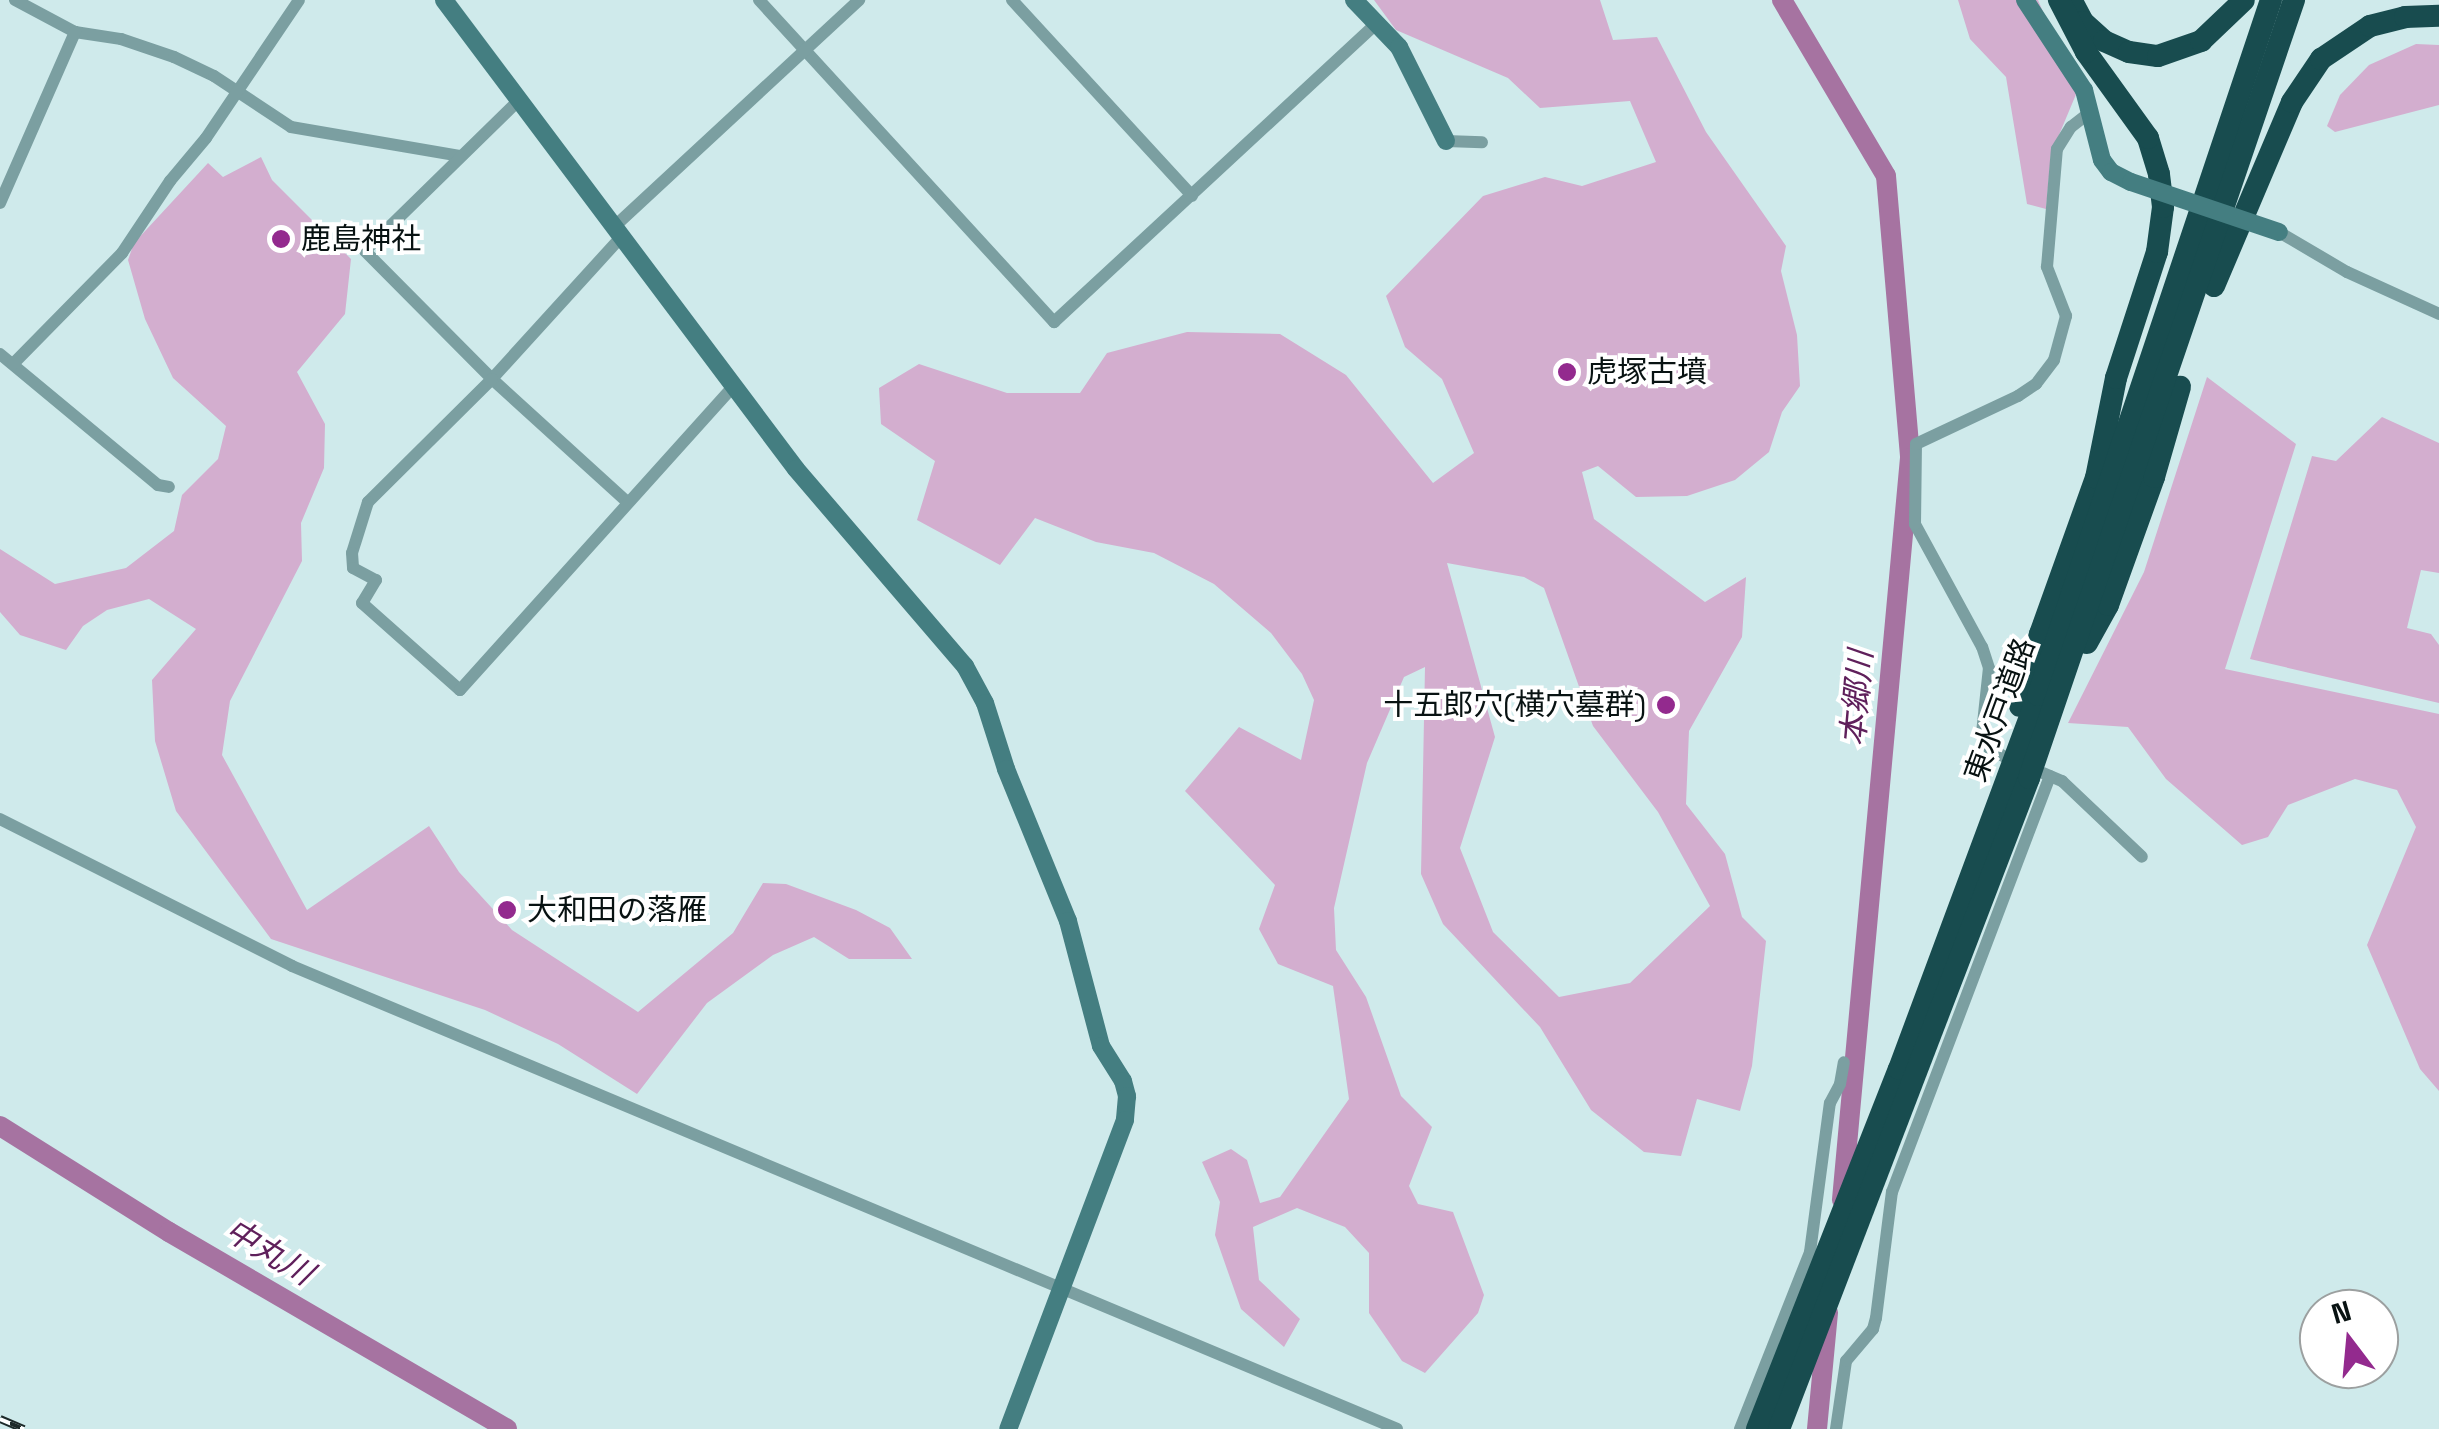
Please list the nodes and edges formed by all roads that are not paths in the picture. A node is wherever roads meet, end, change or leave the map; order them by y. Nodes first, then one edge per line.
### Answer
1 (15, 0) edge
2 (299, 0) edge
3 (444, 0) edge
4 (759, 0) edge
5 (859, 0) edge
6 (1012, 0) edge
7 (1354, 0) edge
8 (2025, 0) edge
9 (2059, 0) edge
10 (2071, 0) edge
11 (2244, 0) edge
12 (2271, 0) edge
13 (2294, 0) edge
14 (2439, 16) edge
15 (1376, 24) junction
16 (75, 32) junction
17 (805, 50) junction
18 (235, 90) junction
19 (520, 99) junction
20 (2090, 112) junction
21 (1446, 140) joint
22 (1482, 142) dead end
23 (460, 156) junction
24 (1192, 196) junction
25 (0, 203) edge
26 (619, 231) junction
27 (2279, 232) joint
28 (2439, 314) edge
29 (0, 354) edge
30 (13, 364) junction
31 (492, 379) junction
32 (734, 386) junction
33 (169, 487) dead end
34 (627, 502) junction
35 (2056, 703) junction
36 (2027, 771) junction
37 (0, 819) edge
38 (2142, 857) dead end
39 (1844, 1062) dead end
40 (1062, 1286) junction
41 (1008, 1429) edge
42 (1398, 1429) edge
43 (1740, 1429) edge
44 (1757, 1429) edge
45 (1779, 1429) edge
46 (1836, 1429) edge

1 - 16 street
2 - 18 street
3 - 19 street
4 - 17 street
5 - 17 street
6 - 24 street
7 - 15 street
8 - 20 street
9 - 36 highway
10 - 11 highway
12 - 36 highway, 東水戸道路
13 - 35 highway, 東水戸道路
14 - 35 highway
15 - 21 street
15 - 24 street
16 - 18 street
16 - 25 street
17 - 24 street
17 - 26 street
18 - 23 street
18 - 30 street
19 - 23 street
19 - 26 street
20 - 27 street, bridge
20 - 36 street
21 - 22 street
23 - 31 street
26 - 31 street
26 - 32 street
27 - 28 street
29 - 30 street
30 - 33 street
31 - 34 street
31 - 34 street
32 - 34 street
32 - 40 street
35 - 36 highway, 東水戸道路
36 - 38 street
36 - 44 highway, 東水戸道路
36 - 45 highway, 東水戸道路
36 - 46 street
37 - 40 street
39 - 43 street
40 - 41 street
40 - 42 street

